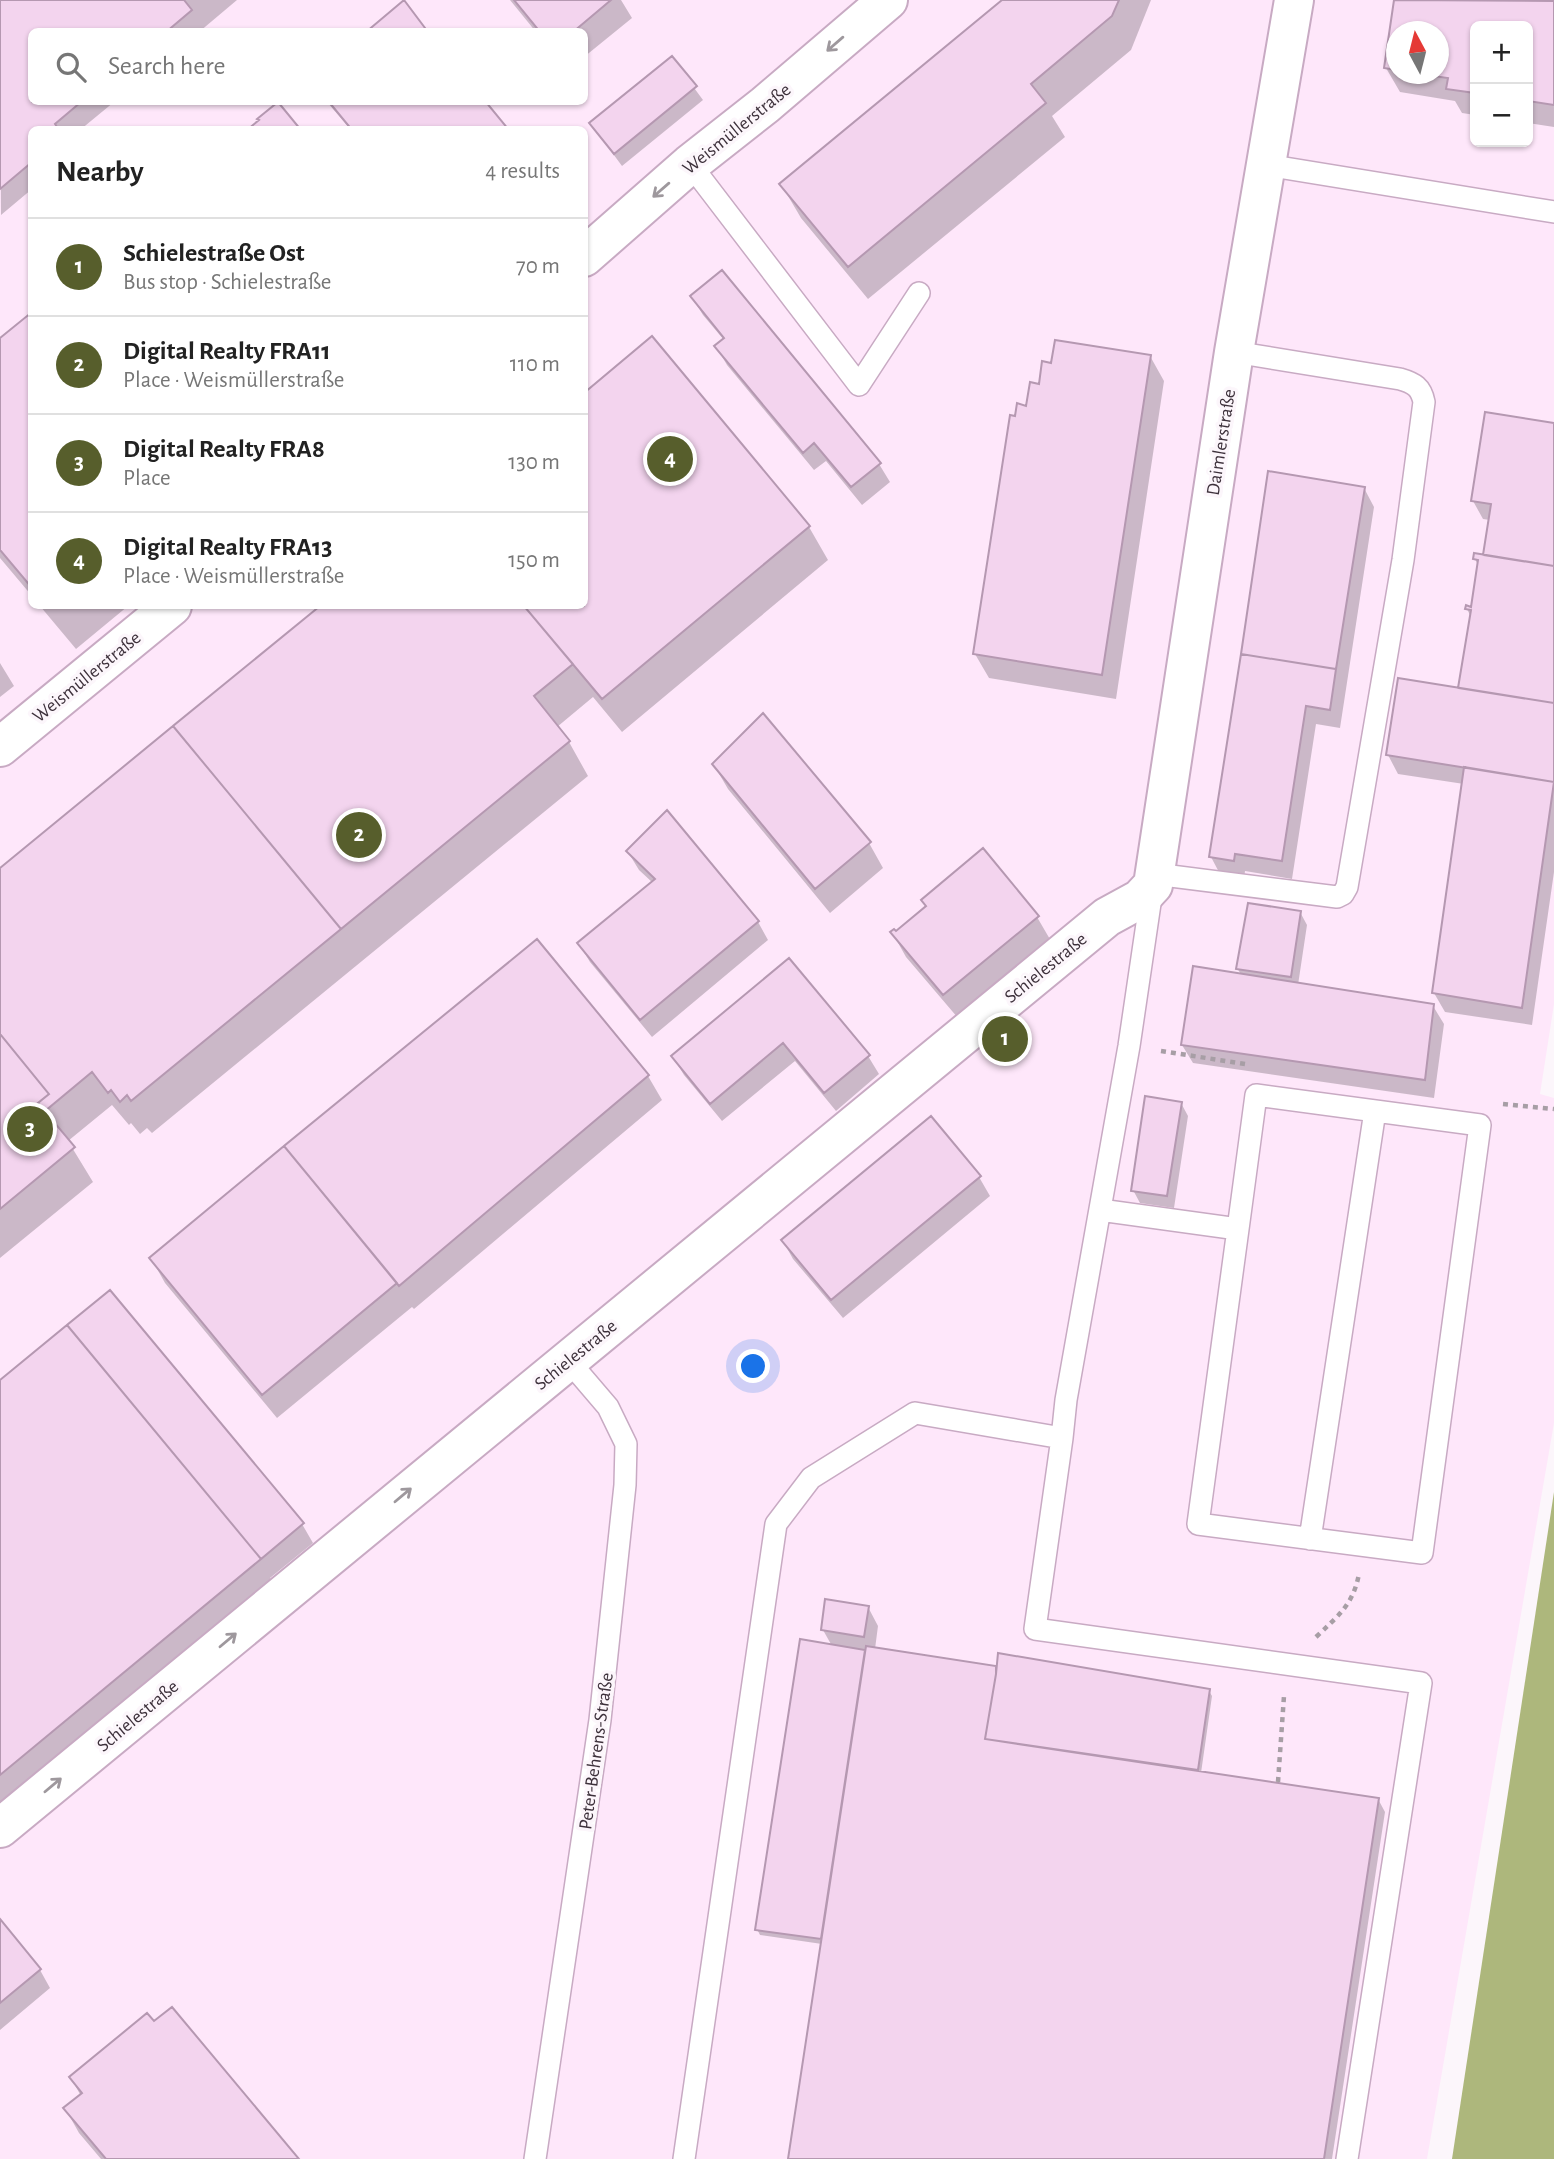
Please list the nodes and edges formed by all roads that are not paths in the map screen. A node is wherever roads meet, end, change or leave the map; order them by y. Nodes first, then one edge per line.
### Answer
1 (887, 0) edge
2 (1294, 0) edge
3 (690, 164) junction
4 (1266, 165) junction
5 (1554, 212) edge
6 (588, 253) edge
7 (919, 293) dead end
8 (1234, 352) junction
9 (168, 609) edge
10 (0, 747) edge
11 (1154, 879) junction
12 (1375, 1111) junction
13 (1100, 1210) junction
14 (1238, 1228) junction
15 (567, 1359) junction
16 (1062, 1437) junction
17 (1310, 1538) junction
18 (0, 1828) edge
19 (535, 2159) edge
20 (684, 2159) edge
21 (1347, 2159) edge

1 -> 3 street, Weismüllerstraße
2 - 4 street, Daimlerstraße
3 -> 6 street, Weismüllerstraße
3 - 7 lane
4 - 5 lane
4 - 8 street, Daimlerstraße
8 - 11 street, Daimlerstraße
8 - 11 lane
9 - 10 street, Weismüllerstraße
11 - 13 lane
11 - 15 street, Schielestraße
12 - 14 lane
12 - 17 lane
12 - 17 lane
13 - 14 lane
13 - 16 lane
14 - 17 lane
18 -> 15 street, Schielestraße
15 - 19 lane, Peter-Behrens-Straße
16 - 20 lane
16 - 21 lane

